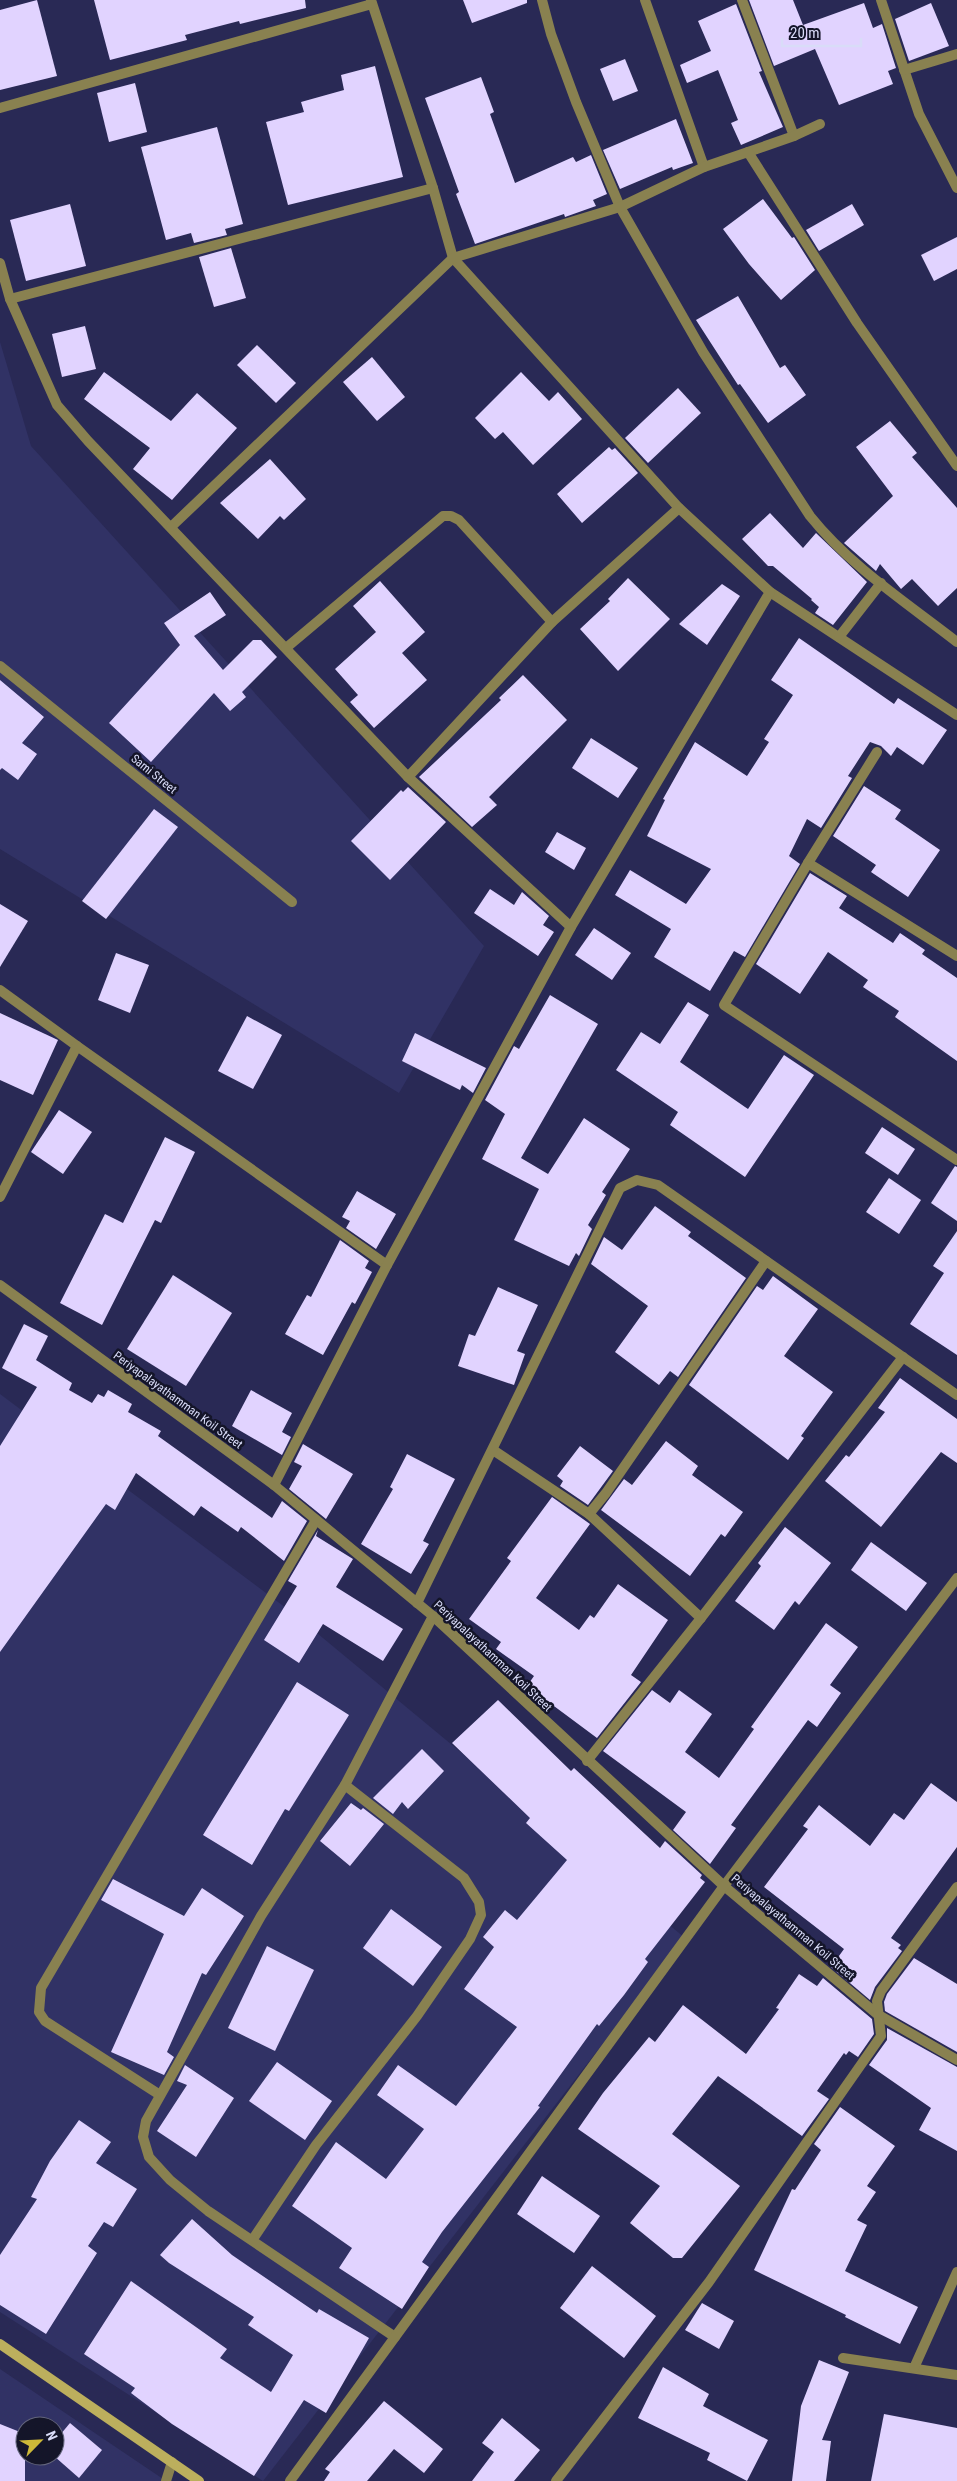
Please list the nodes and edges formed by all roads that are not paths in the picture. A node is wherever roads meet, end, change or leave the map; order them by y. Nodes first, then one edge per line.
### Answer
1 (542, 0) edge
2 (645, 0) edge
3 (742, 0) edge
4 (881, 0) edge
5 (372, 2) edge
6 (957, 54) edge
7 (904, 70) junction
8 (0, 108) edge
9 (820, 124) dead end
10 (794, 136) junction
11 (748, 152) junction
12 (704, 167) junction
13 (433, 188) junction
14 (957, 188) edge
15 (620, 207) junction
16 (453, 258) junction
17 (0, 263) edge
18 (10, 299) junction
19 (957, 466) edge
20 (679, 508) junction
21 (171, 527) junction
22 (881, 584) junction
23 (770, 592) junction
24 (552, 622) junction
25 (839, 637) junction
26 (957, 642) edge
27 (286, 648) junction
28 (0, 666) edge
29 (957, 715) edge
30 (877, 752) dead end
31 (408, 777) junction
32 (808, 863) junction
33 (292, 902) dead end
34 (571, 927) junction
35 (957, 956) edge
36 (0, 990) edge
37 (77, 1046) junction
38 (957, 1160) edge
39 (0, 1197) edge
40 (766, 1261) junction
41 (387, 1265) junction
42 (0, 1285) edge
43 (903, 1356) junction
44 (957, 1395) edge
45 (493, 1450) junction
46 (274, 1485) junction
47 (589, 1514) junction
48 (316, 1520) junction
49 (957, 1578) edge
50 (417, 1603) junction
51 (433, 1616) junction
52 (701, 1618) junction
53 (587, 1761) junction
54 (345, 1785) junction
55 (724, 1886) junction
56 (957, 1887) edge
57 (877, 2014) junction
58 (957, 2060) edge
59 (160, 2095) junction
60 (253, 2239) junction
61 (957, 2272) edge
62 (395, 2337) junction
63 (0, 2344) edge
64 (843, 2358) dead end
65 (914, 2368) junction
66 (957, 2375) edge
67 (172, 2462) junction
68 (166, 2481) edge
69 (199, 2481) edge
70 (290, 2481) edge
71 (556, 2481) edge

1 - 15 street
2 - 12 street
3 - 10 street
4 - 7 street
5 - 8 street
5 - 13 street
6 - 7 street
7 - 14 street
9 - 10 street
10 - 11 street
11 - 12 street
11 - 19 street
12 - 15 street
13 - 16 street
13 - 18 street
15 - 16 street
15 - 22 street
16 - 20 street
16 - 21 street
17 - 18 street
18 - 21 street
20 - 23 street
20 - 24 street
21 - 27 street
22 - 25 street
22 - 26 street
23 - 25 street
23 - 34 street
24 - 27 street
24 - 31 street
25 - 29 street
27 - 31 street
28 - 33 street, Sami Street
30 - 32 street
31 - 34 street
32 - 35 street
32 - 38 street
34 - 41 street
36 - 37 street
37 - 39 street
37 - 41 street
40 - 43 street
40 - 45 street
40 - 47 street
41 - 46 street
42 - 46 street, Periyapalayathamman Koil Street
43 - 44 street
43 - 52 street
45 - 47 street
45 - 50 street
46 - 48 street, Periyapalayathamman Koil Street
47 - 52 street
48 - 50 street, Periyapalayathamman Koil Street
48 - 59 street
49 - 55 street
50 - 51 street, Periyapalayathamman Koil Street
51 - 53 street, Periyapalayathamman Koil Street
51 - 54 street
52 - 53 street
53 - 55 street, Periyapalayathamman Koil Street
54 - 59 street
54 - 60 street
55 - 57 street, Periyapalayathamman Koil Street
55 - 62 street
56 - 57 street
57 - 58 street, Periyapalayathamman Koil Street
57 - 71 street
59 - 60 street
60 - 62 street
61 - 65 street
62 - 70 street
63 - 67 street
64 - 65 street
65 - 66 street
67 - 68 street
67 - 69 street

